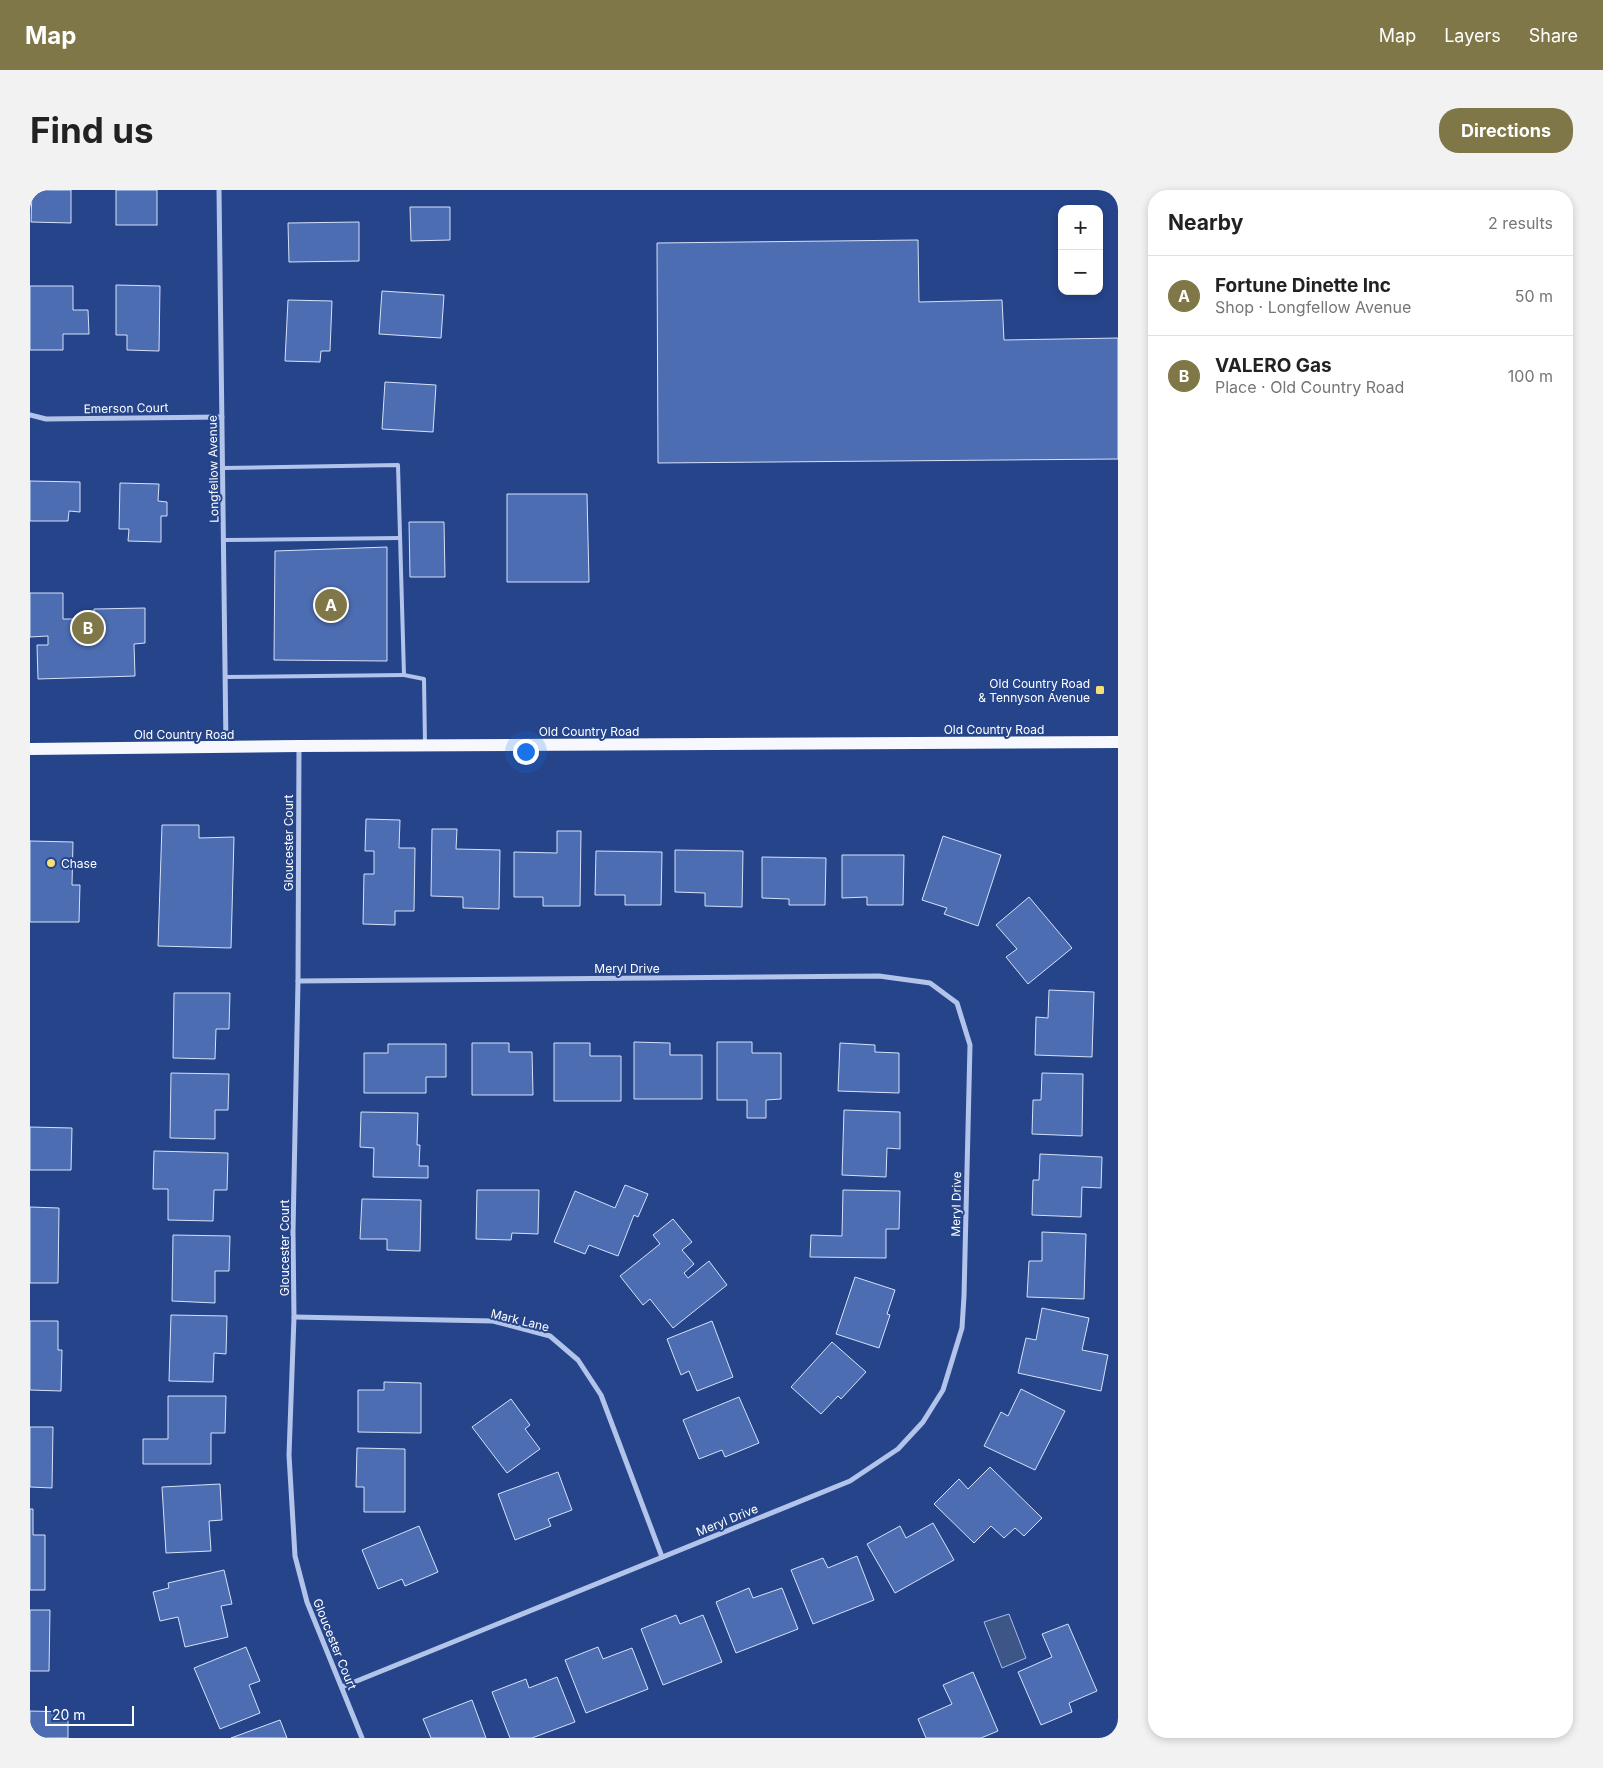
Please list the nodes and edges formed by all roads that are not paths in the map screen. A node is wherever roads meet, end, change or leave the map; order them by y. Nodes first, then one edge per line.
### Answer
1 (219, 190) edge
2 (30, 415) edge
3 (222, 417) junction
4 (224, 468) junction
5 (400, 538) junction
6 (224, 540) junction
7 (404, 675) junction
8 (225, 677) junction
9 (1118, 742) edge
10 (425, 745) junction
11 (299, 746) junction
12 (226, 748) junction
13 (30, 749) edge
14 (298, 981) junction
15 (294, 1318) junction
16 (662, 1557) junction
17 (342, 1687) junction
18 (362, 1738) edge

1 - 3 street, Longfellow Avenue
2 - 3 street, Emerson Court
3 - 4 street, Longfellow Avenue
4 - 5 lane
4 - 6 street, Longfellow Avenue
5 - 6 lane
5 - 7 lane
6 - 8 street, Longfellow Avenue
7 - 8 lane
7 - 10 lane
8 - 12 street, Longfellow Avenue
9 - 10 main road, Old Country Road
10 - 11 main road, Old Country Road
11 - 12 main road, Old Country Road
11 - 14 street, Gloucester Court
12 - 13 main road, Old Country Road
14 - 15 street, Gloucester Court
14 - 16 street, Meryl Drive
15 - 16 street, Mark Lane
15 - 17 street, Gloucester Court
16 - 17 street, Meryl Drive
17 - 18 street, Gloucester Court

